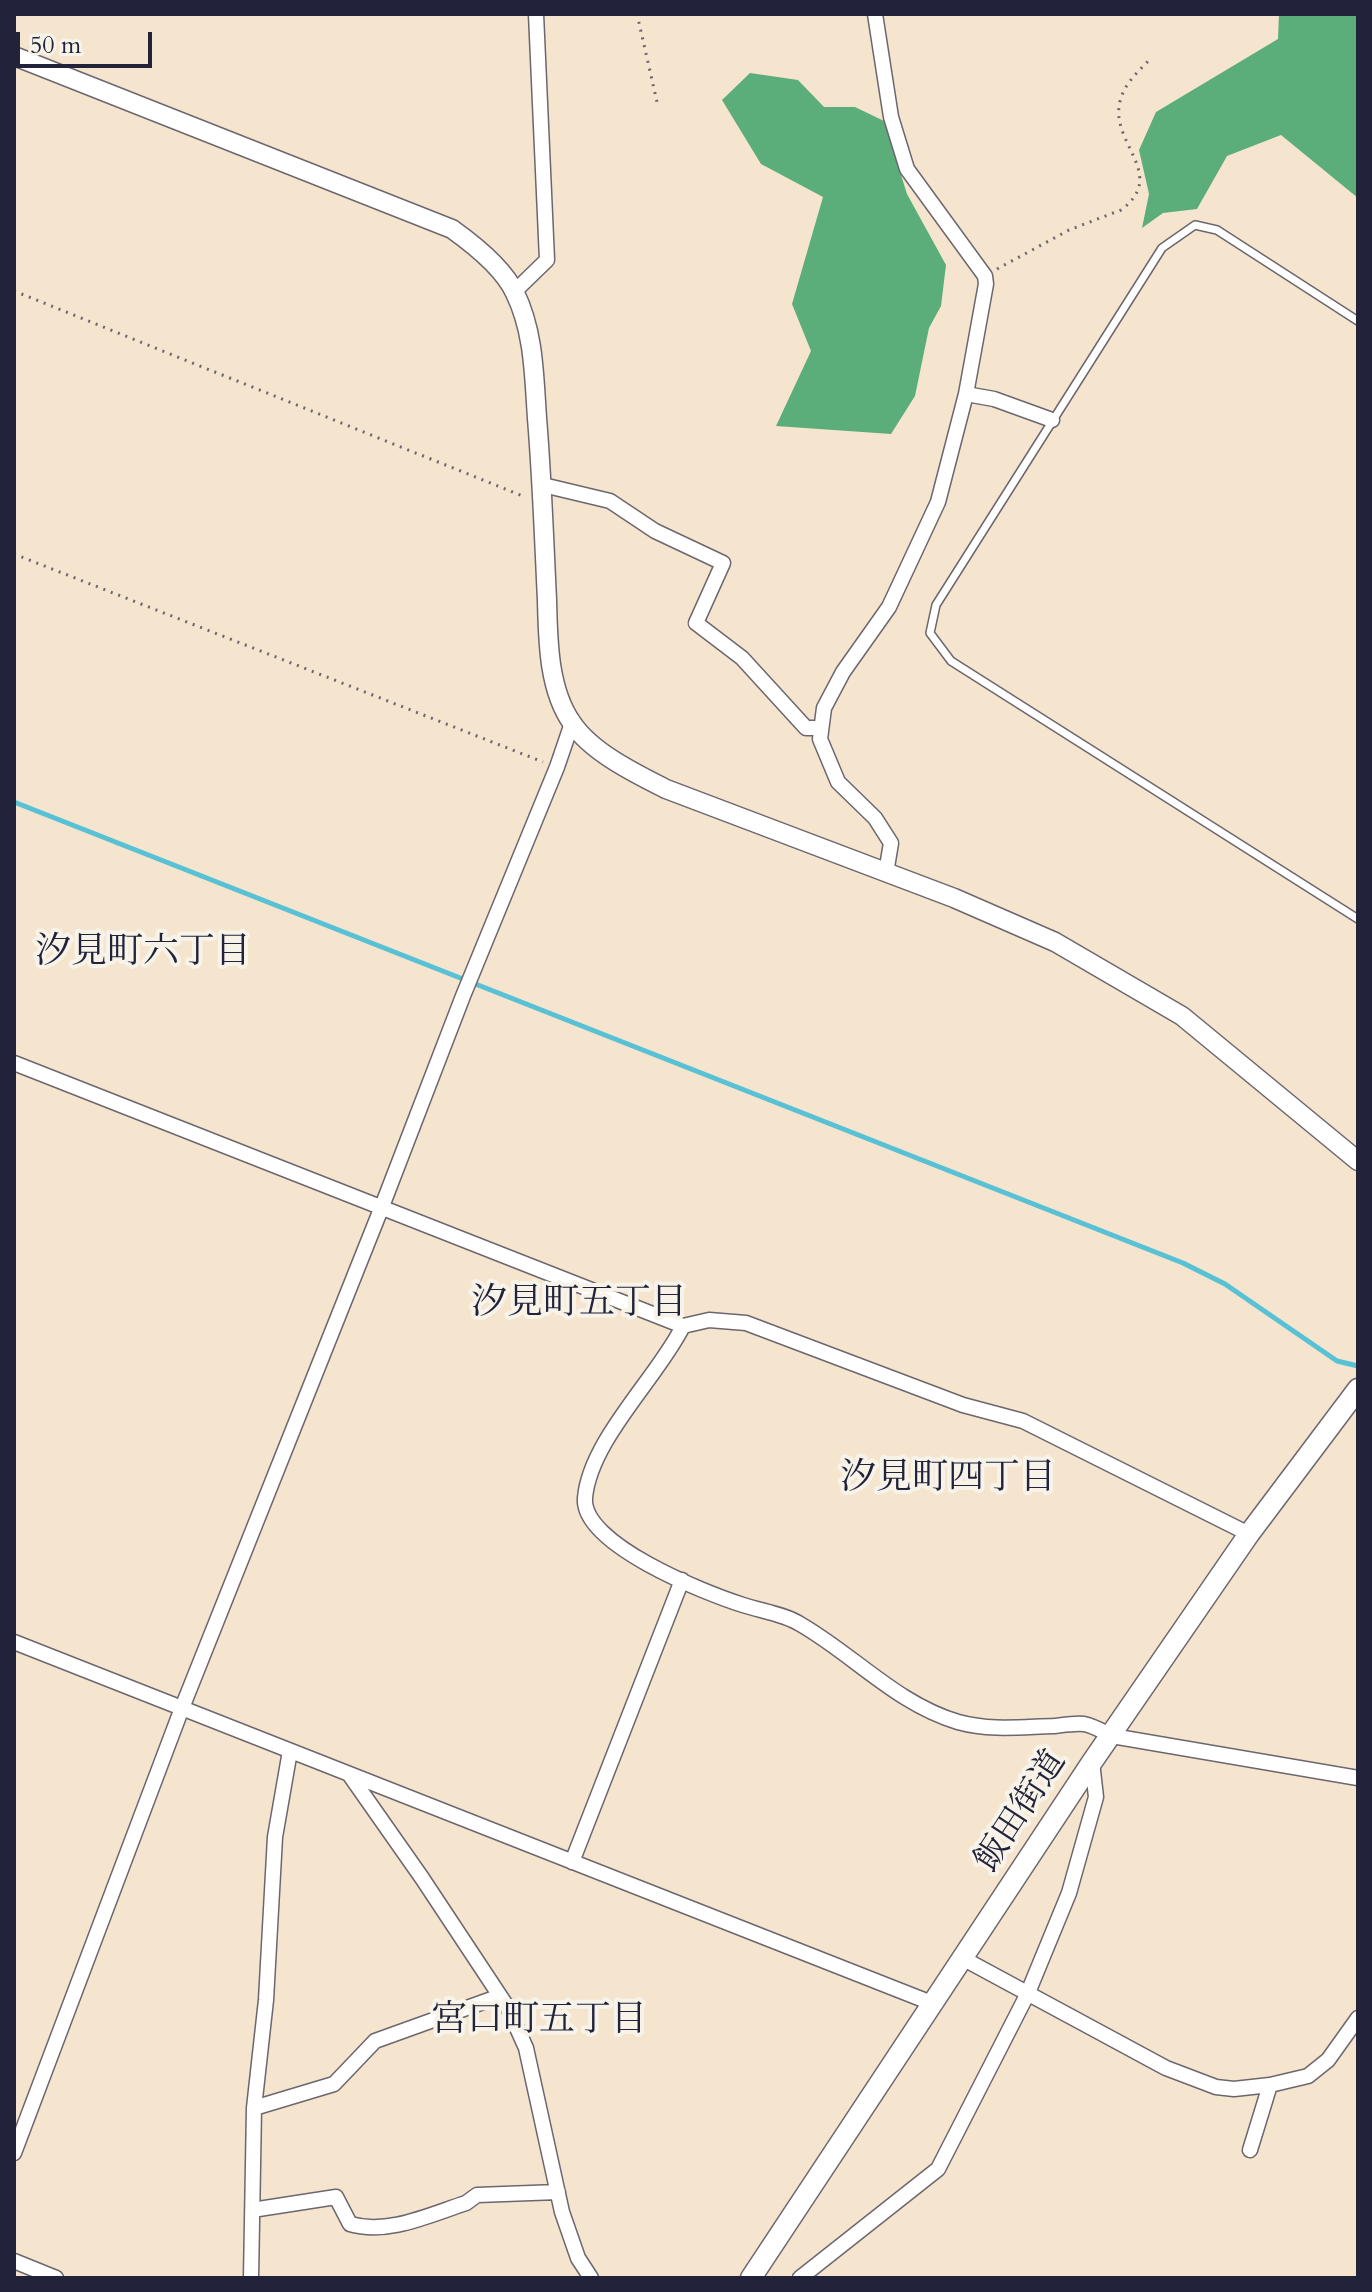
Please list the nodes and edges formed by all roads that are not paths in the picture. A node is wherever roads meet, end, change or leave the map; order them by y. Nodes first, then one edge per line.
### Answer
1 (536, 14) edge
2 (875, 14) edge
3 (14, 56) edge
4 (515, 291) junction
5 (1358, 321) edge
6 (966, 394) junction
7 (1052, 420) junction
8 (543, 485) junction
9 (572, 723) junction
10 (821, 728) junction
11 (886, 873) junction
12 (1358, 919) edge
13 (14, 1063) edge
14 (1358, 1161) edge
15 (381, 1209) junction
16 (683, 1326) junction
17 (1358, 1389) edge
18 (1249, 1534) junction
19 (682, 1580) junction
20 (14, 1642) edge
21 (182, 1708) junction
22 (1112, 1736) junction
23 (290, 1751) junction
24 (1092, 1762) junction
25 (349, 1774) junction
26 (1358, 1778) edge
27 (572, 1862) junction
28 (964, 1959) junction
29 (1027, 1995) junction
30 (500, 1996) junction
31 (934, 2004) junction
32 (1358, 2018) edge
33 (1270, 2085) junction
34 (254, 2108) junction
35 (1250, 2150) dead end
36 (14, 2153) edge
37 (558, 2192) junction
38 (252, 2210) junction
39 (14, 2261) edge
40 (56, 2278) edge
41 (251, 2278) edge
42 (591, 2278) edge
43 (751, 2278) edge
44 (800, 2278) edge

1 - 4 street
2 - 6 street
3 - 4 street
4 - 8 street
5 - 7 lane
6 - 7 street
6 - 10 street
7 - 12 lane
8 - 9 street
8 - 10 street
9 - 11 street
9 - 15 street
10 - 11 street
11 - 14 street
13 - 15 street
15 - 16 street
15 - 21 street
16 - 18 street
16 - 19 street
17 - 18 main road, 飯田街道
18 - 22 main road, 飯田街道
19 - 22 street
19 - 27 street
20 - 21 street
21 - 23 street
21 - 36 street
22 - 24 main road, 飯田街道
22 - 26 street
23 - 25 street
23 - 34 street
24 - 28 main road, 飯田街道
24 - 29 street
25 - 27 street
25 - 30 street
27 - 31 street
28 - 29 street
28 - 31 main road, 飯田街道
29 - 33 street
29 - 44 street
30 - 34 street
30 - 37 street
31 - 43 main road, 飯田街道
32 - 33 street
33 - 35 street
34 - 38 street
37 - 38 street
37 - 42 street
38 - 41 street
39 - 40 street

